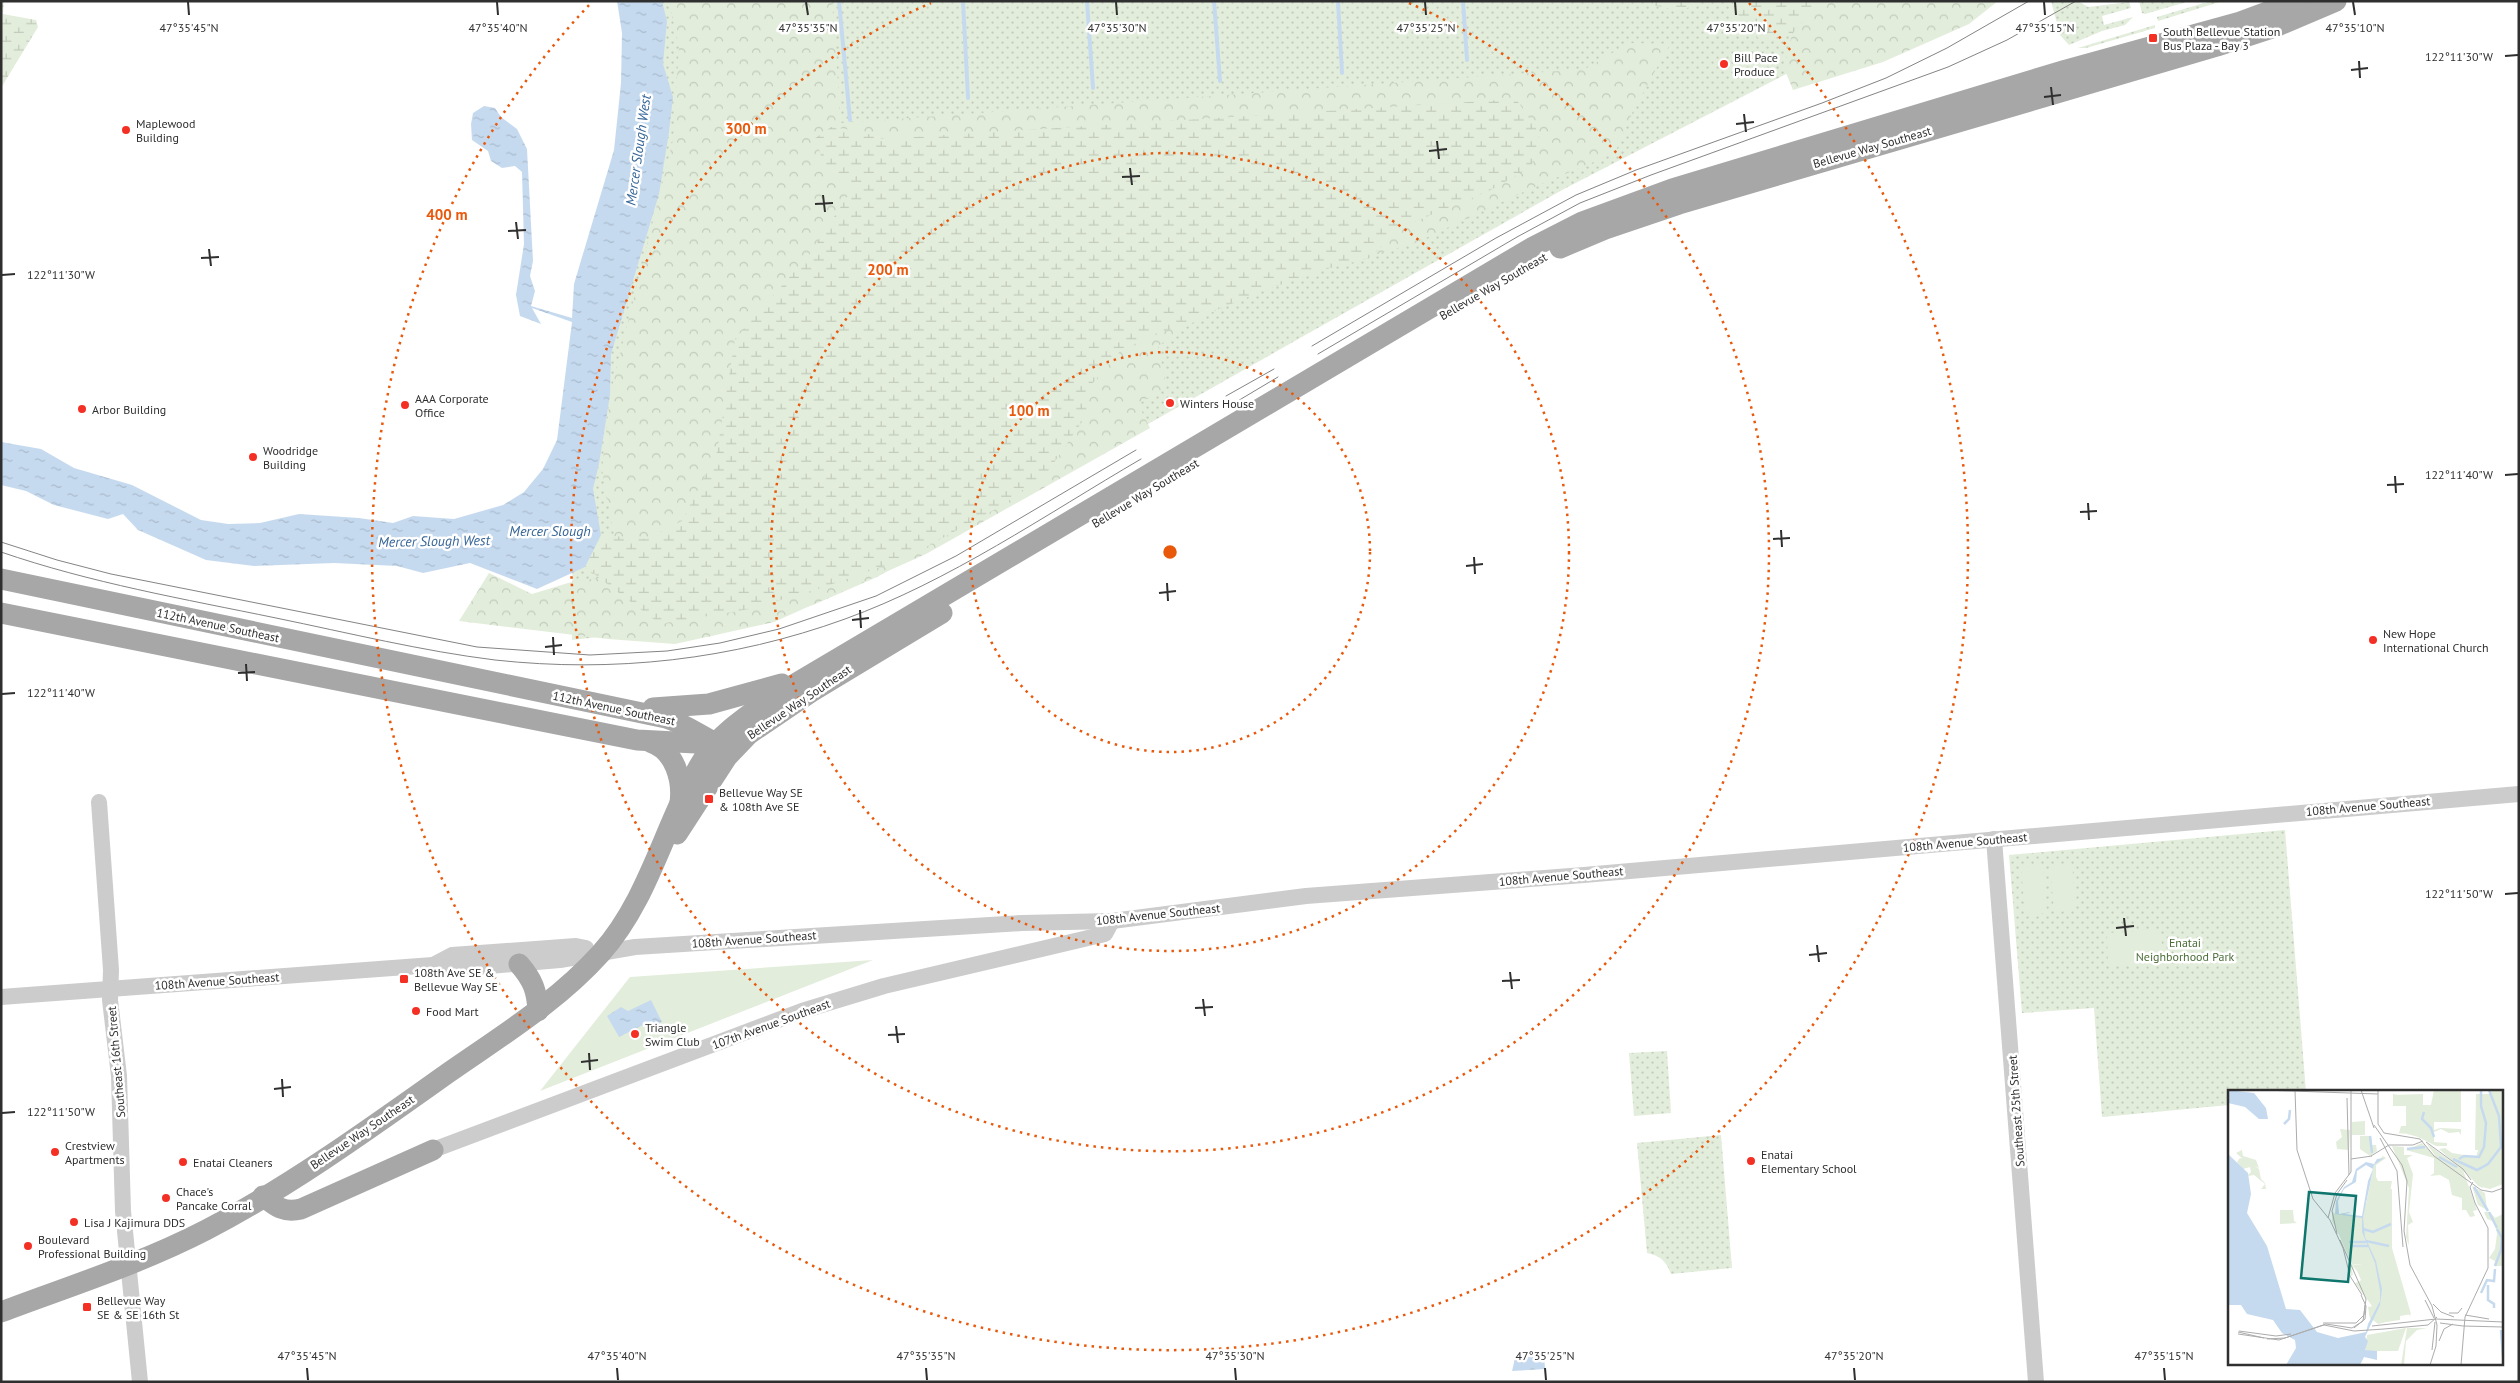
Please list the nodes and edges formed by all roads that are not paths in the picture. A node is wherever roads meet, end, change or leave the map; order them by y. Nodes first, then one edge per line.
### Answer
1 (2298, 1) edge
2 (2336, 1) edge
3 (2057, 72) junction
4 (2013, 106) junction
5 (1, 579) edge
6 (1, 613) edge
7 (814, 671) junction
8 (621, 708) junction
9 (650, 742) junction
10 (724, 747) junction
11 (2519, 794) edge
12 (99, 802) dead end
13 (680, 803) junction
14 (1994, 840) junction
15 (656, 862) junction
16 (1112, 921) junction
17 (603, 951) junction
18 (519, 964) junction
19 (433, 965) junction
20 (110, 989) junction
21 (1, 996) edge
22 (538, 1011) junction
23 (433, 1150) joint
24 (264, 1196) junction
25 (129, 1265) junction
26 (1, 1312) edge
27 (140, 1382) edge
28 (2036, 1382) edge

1 - 3 main road, Bellevue Way Southeast
2 - 4 main road, Bellevue Way Southeast
3 - 4 main road
3 - 7 main road, Bellevue Way Southeast
4 - 10 main road, Bellevue Way Southeast
5 - 8 main road, 112th Avenue Southeast
6 - 9 main road, 112th Avenue Southeast
7 - 8 main road
7 - 10 main road, Bellevue Way Southeast
8 - 10 main road, 112th Avenue Southeast
9 - 10 main road, 112th Avenue Southeast
9 - 13 main road
10 - 13 main road, Bellevue Way Southeast
10 - 15 main road, Bellevue Way Southeast
11 - 14 street, 108th Avenue Southeast
12 - 20 street, Southeast 16th Street
13 - 15 main road, Bellevue Way Southeast
14 - 16 street, 108th Avenue Southeast
14 - 28 street, Southeast 25th Street
15 - 17 main road, Bellevue Way Southeast
16 - 17 street, 108th Avenue Southeast
16 - 23 street, 107th Avenue Southeast
17 - 18 street, 108th Avenue Southeast
17 - 19 street, 108th Avenue Southeast
17 - 22 main road, Bellevue Way Southeast
18 - 19 street, 108th Avenue Southeast
18 - 22 main road
19 - 20 street, 108th Avenue Southeast
20 - 21 street, 108th Avenue Southeast
20 - 25 street, Southeast 16th Street
22 - 24 main road, Bellevue Way Southeast
23 - 24 main road
24 - 25 main road, Bellevue Way Southeast
25 - 26 main road, Bellevue Way Southeast
25 - 27 street, Southeast 16th Street

